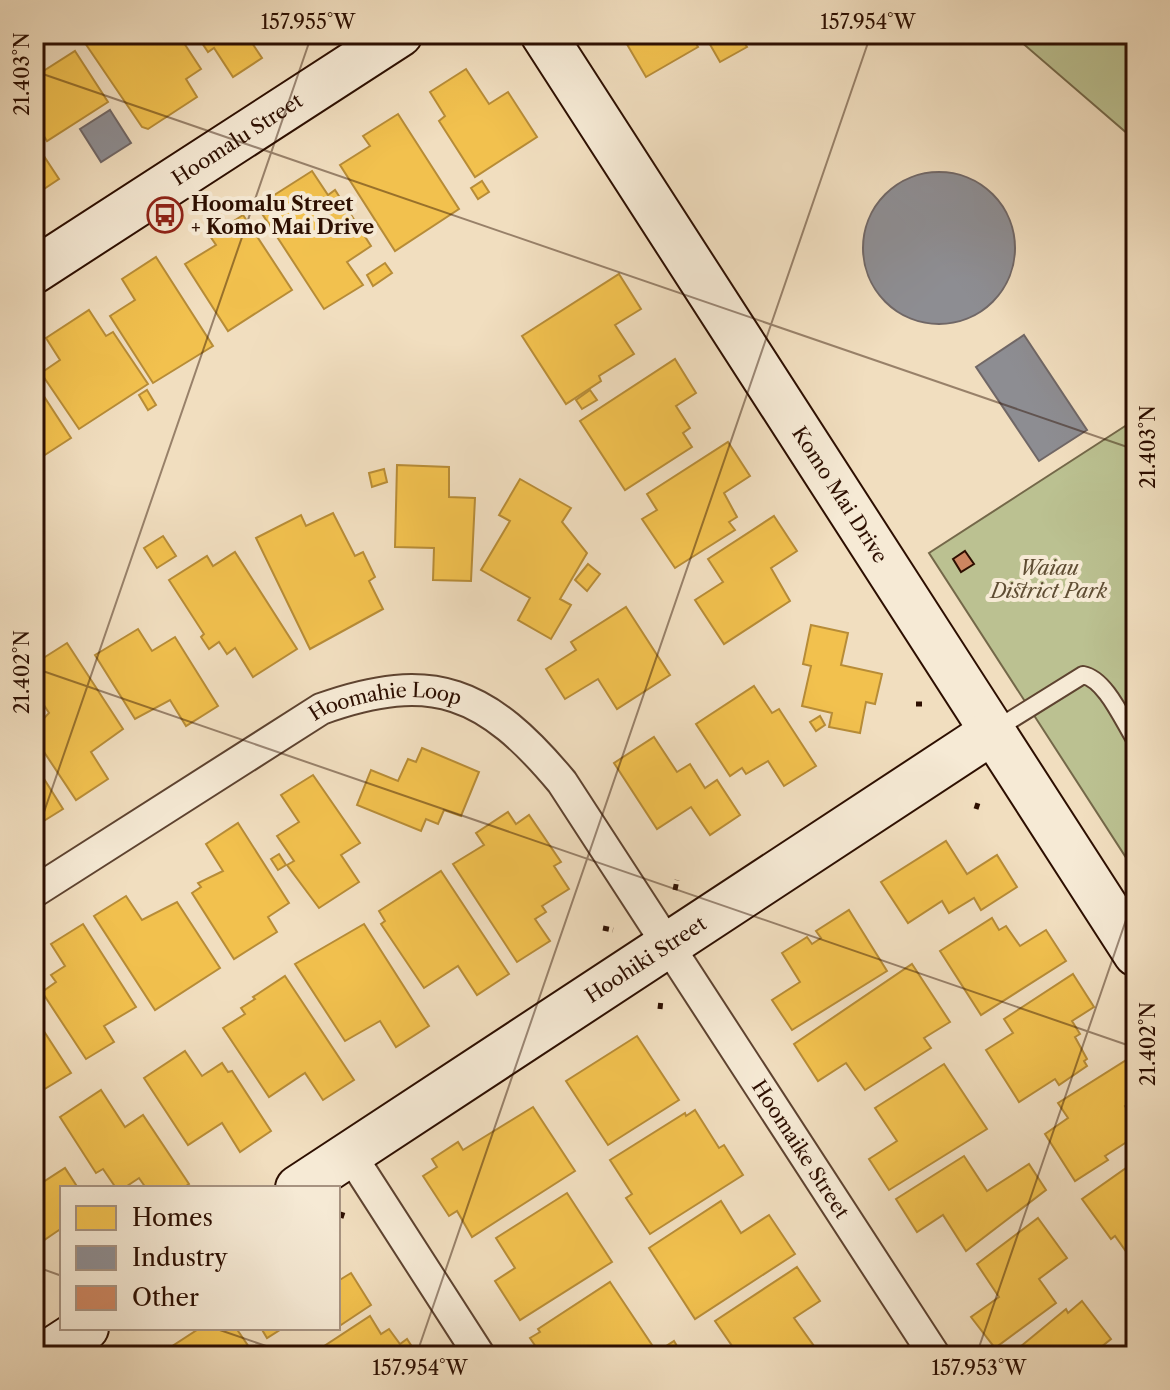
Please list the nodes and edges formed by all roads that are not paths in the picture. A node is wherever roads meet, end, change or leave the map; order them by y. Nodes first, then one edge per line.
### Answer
1 (400, 34) edge
2 (543, 34) edge
3 (34, 271) edge
4 (992, 732) junction
5 (1136, 741) edge
6 (34, 892) edge
7 (667, 945) junction
8 (1136, 954) edge
9 (350, 1154) junction
10 (301, 1186) edge
11 (83, 1330) edge
12 (43, 1356) edge
13 (480, 1356) edge
14 (935, 1356) edge

1 - 3 street, Hoomalu Street
2 - 4 street, Komo Mai Drive
4 - 5 lane
4 - 7 street, Hoohiki Street
4 - 8 street, Komo Mai Drive
6 - 7 street, Hoomahie Loop
7 - 9 street, Hoohiki Street
7 - 14 street, Hoomaike Street
9 - 10 street, Hoohiki Street
9 - 13 street
11 - 12 street

